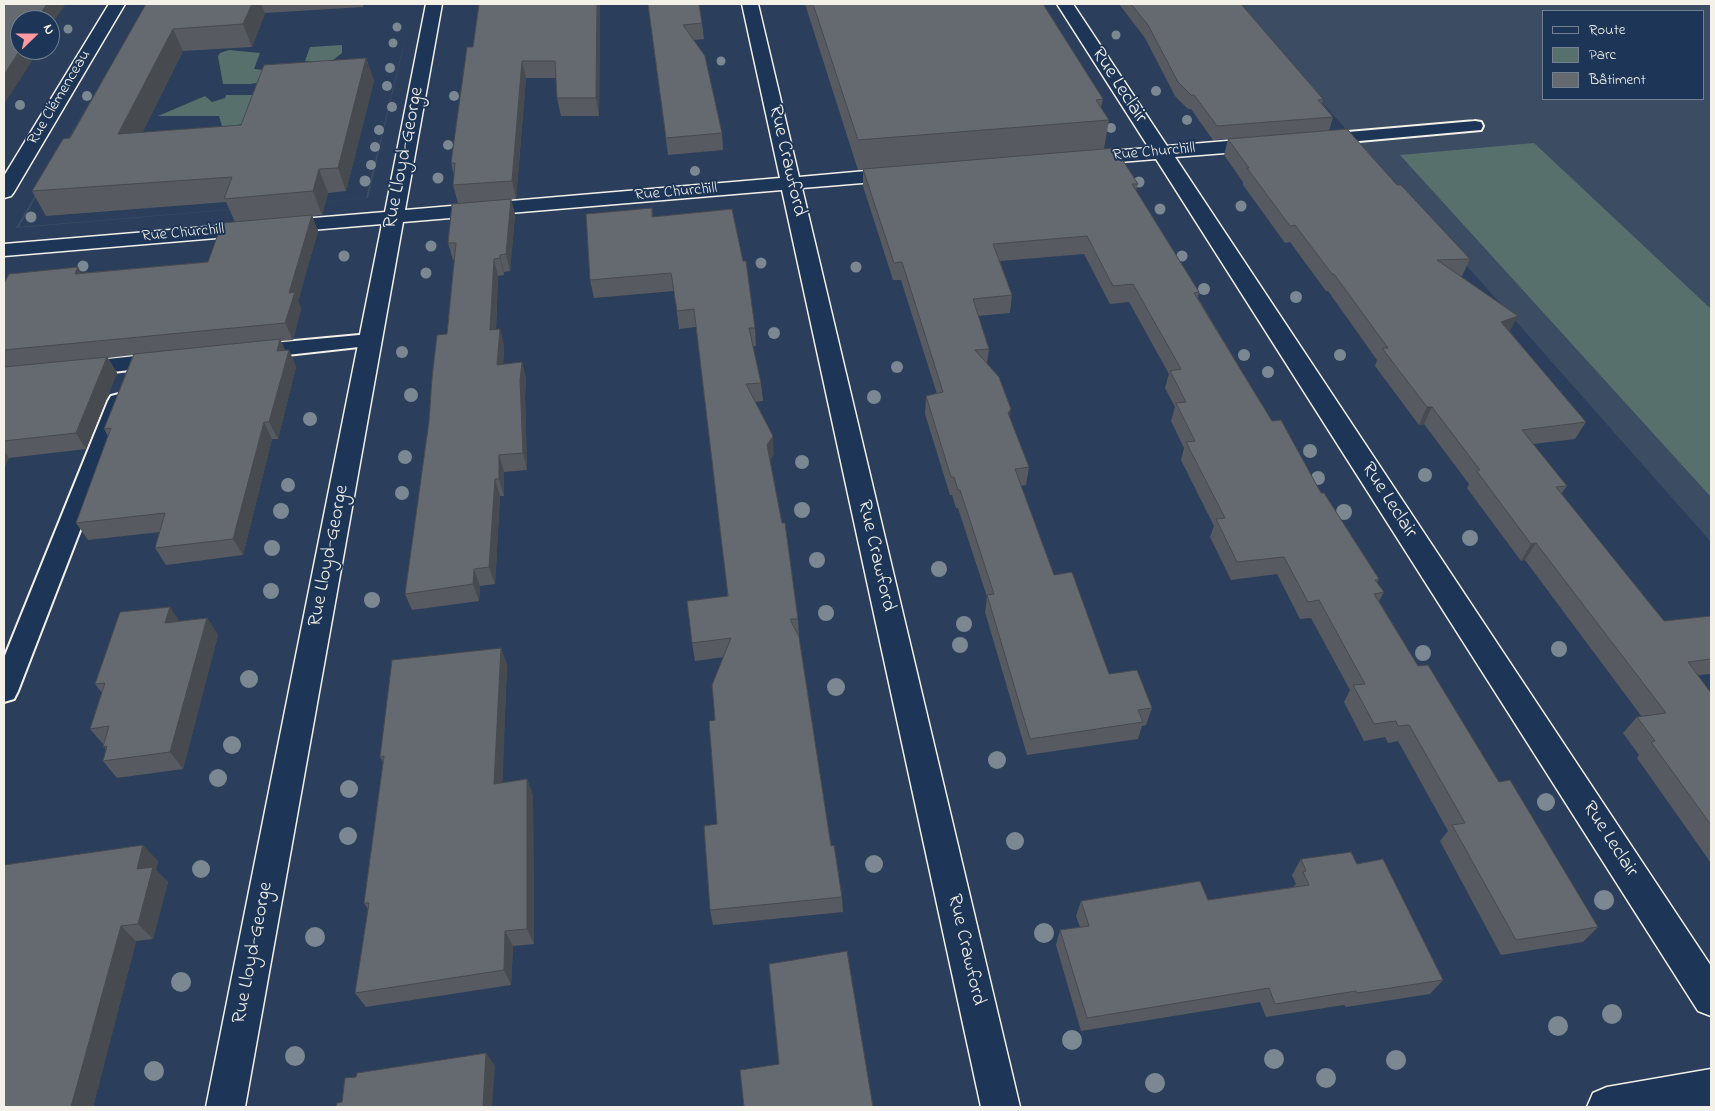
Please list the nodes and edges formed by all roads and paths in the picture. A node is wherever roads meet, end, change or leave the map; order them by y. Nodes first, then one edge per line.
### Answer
1 (117, 4) edge
2 (434, 4) edge
3 (750, 4) edge
4 (1065, 4) edge
5 (1475, 126) dead end
6 (1348, 137) joint
7 (1329, 138) edge
8 (1279, 143) edge
9 (1162, 153) junction
10 (1065, 161) edge
11 (916, 173) edge
12 (791, 184) junction
13 (4, 192) edge
14 (394, 216) junction
15 (4, 250) edge
16 (370, 340) junction
17 (231, 354) edge
18 (182, 358) edge
19 (134, 363) junction
20 (60, 371) edge
21 (4, 691) edge
22 (1711, 998) edge
23 (1711, 1088) edge
24 (225, 1107) edge
25 (1001, 1107) edge
26 (1607, 1107) edge

1 - 13 street, Rue Clémenceau
2 - 14 street, Rue Lloyd-George
3 - 12 street, Rue Crawford
4 - 9 street, Rue Leclair
5 - 6 lane
6 - 7 street
8 - 9 street, Rue Churchill
9 - 10 street, Rue Churchill
9 - 22 street, Rue Leclair
11 - 12 street, Rue Churchill
12 - 14 street, Rue Churchill
12 - 25 street, Rue Crawford
14 - 15 street, Rue Churchill
14 - 16 street, Rue Lloyd-George
16 - 17 lane
16 - 24 street, Rue Lloyd-George
18 - 19 lane
19 - 20 lane
19 - 21 lane
23 - 26 street

